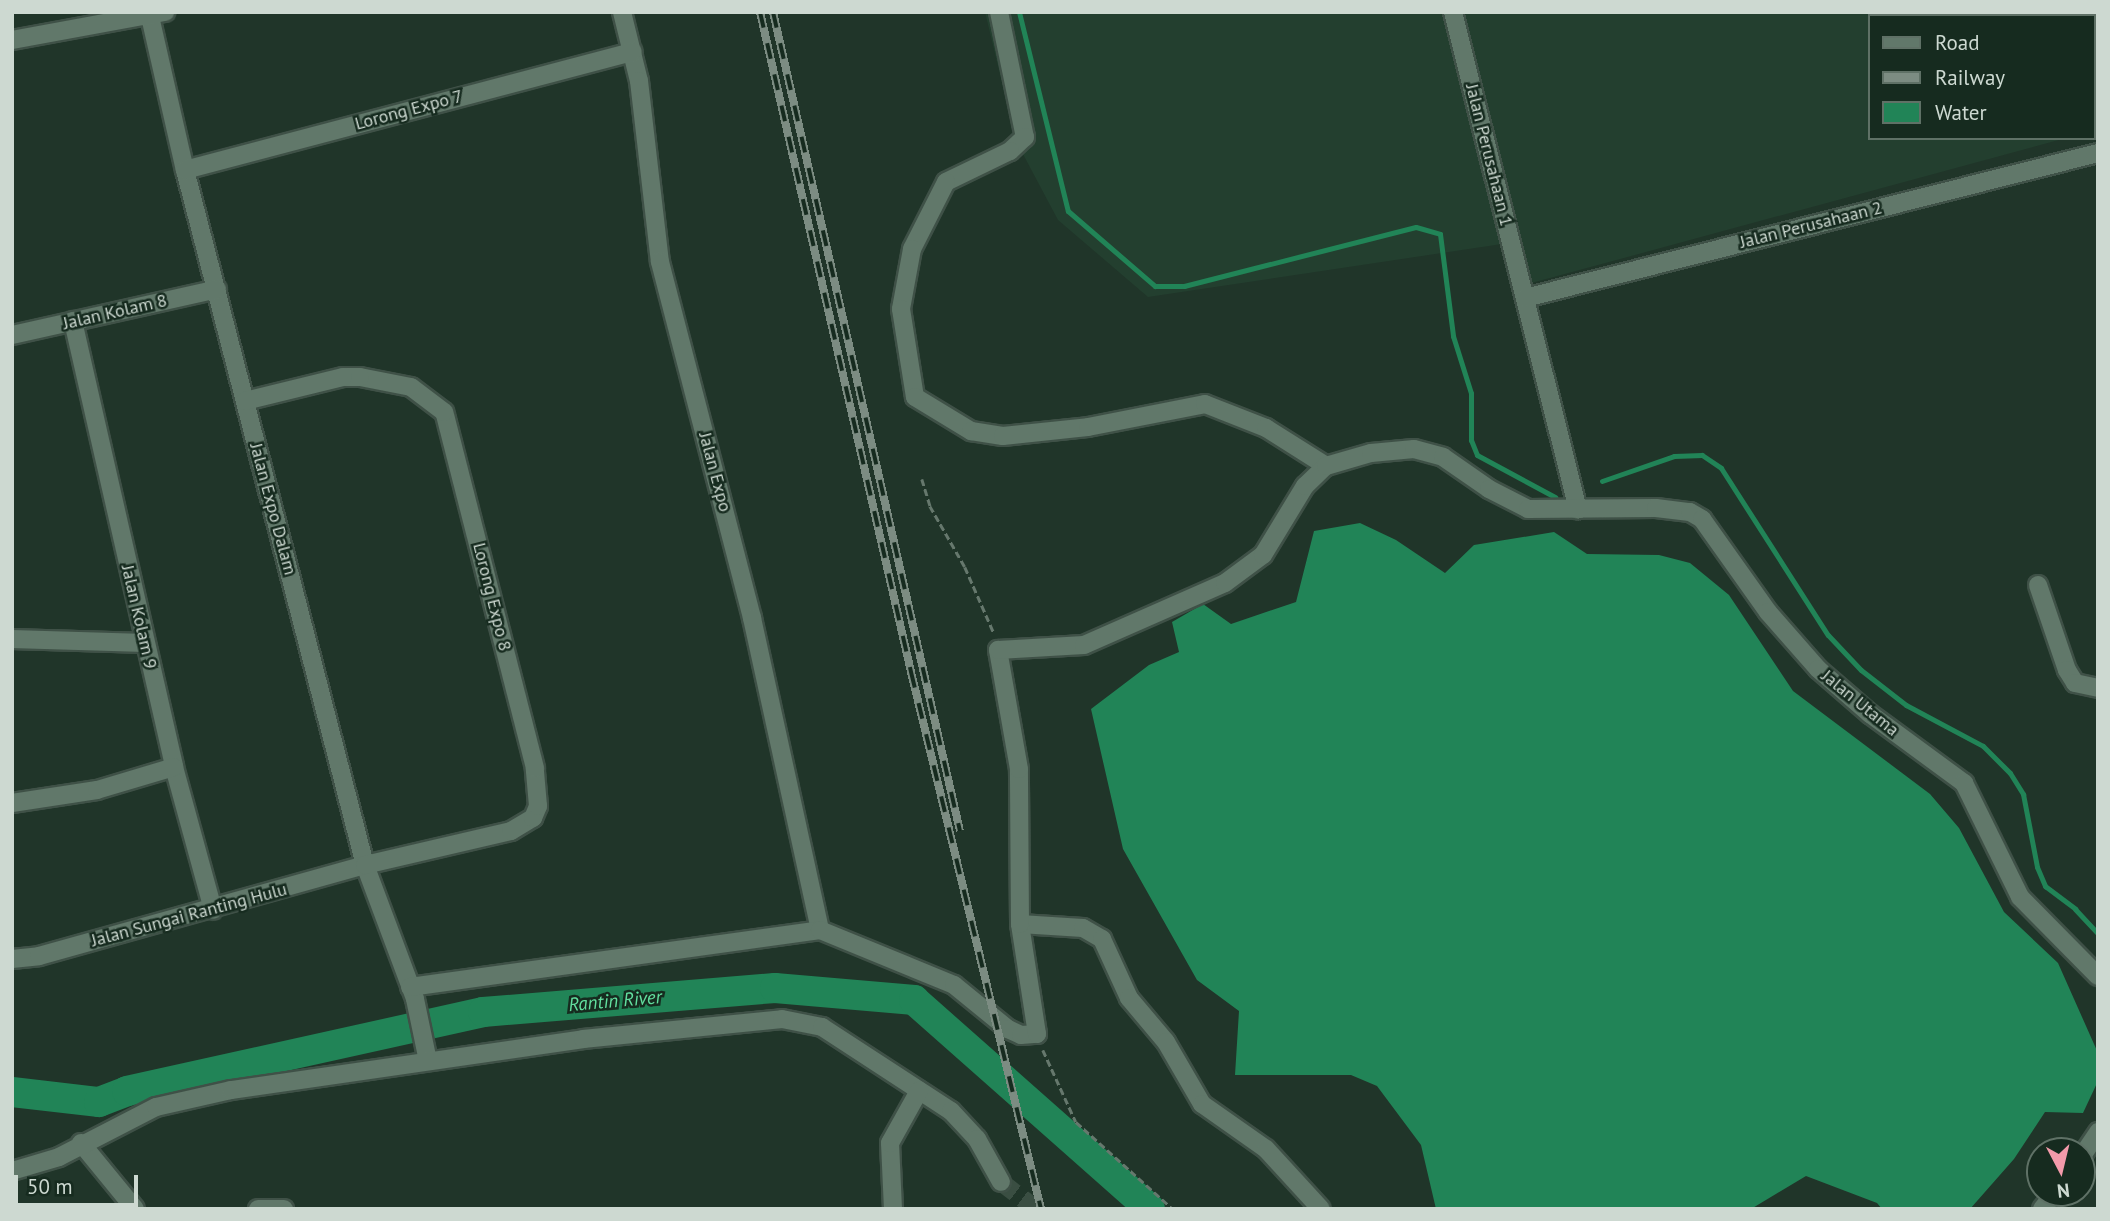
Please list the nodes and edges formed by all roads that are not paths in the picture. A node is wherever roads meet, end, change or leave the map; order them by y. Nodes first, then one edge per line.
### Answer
1 (622, 12) edge
2 (999, 12) edge
3 (1453, 12) edge
4 (155, 14) edge
5 (12, 40) edge
6 (633, 52) junction
7 (2098, 153) edge
8 (185, 170) junction
9 (218, 289) junction
10 (1525, 298) junction
11 (73, 321) junction
12 (12, 335) edge
13 (245, 401) junction
14 (1326, 466) junction
15 (1578, 510) junction
16 (2038, 585) dead end
17 (12, 639) edge
18 (145, 643) junction
19 (2098, 688) edge
20 (174, 767) junction
21 (12, 803) edge
22 (365, 865) junction
23 (213, 910) junction
24 (1020, 924) junction
25 (820, 930) junction
26 (12, 959) edge
27 (2098, 976) edge
28 (412, 993) junction
29 (426, 1053) junction
30 (919, 1091) junction
31 (80, 1143) junction
32 (12, 1171) edge
33 (1001, 1182) tunnel mouth
34 (135, 1209) edge
35 (258, 1209) edge
36 (284, 1209) edge
37 (893, 1209) edge
38 (1321, 1209) edge

1 - 6 street, Jalan Expo
2 - 14 street
3 - 10 street, Jalan Perusahaan 1
4 - 5 street
4 - 8 street, Jalan Expo Dalam
6 - 8 street, Lorong Expo 7
6 - 25 street, Jalan Expo
7 - 10 street, Jalan Perusahaan 2
8 - 9 street, Jalan Expo Dalam
9 - 11 street, Jalan Kolam 8
9 - 13 street, Jalan Expo Dalam
10 - 15 street, Jalan Perusahaan 1
11 - 12 street, Jalan Kolam 8
11 - 18 street, Jalan Kolam 9
13 - 22 street, Jalan Expo Dalam
13 - 22 street, Lorong Expo 8
14 - 15 street, Jalan Utama
14 - 24 street
15 - 27 street, Jalan Utama
16 - 19 street
17 - 18 street
18 - 20 street, Jalan Kolam 9
20 - 21 street
20 - 23 street, Jalan Kolam 9
22 - 23 street, Jalan Sungai Ranting Hulu
22 - 28 street, Jalan Expo Dalam
23 - 26 street, Jalan Sungai Ranting Hulu
24 - 25 street
24 - 38 street
25 - 28 street
28 - 29 street, Jalan Expo Dalam
29 - 30 street
29 - 31 street
30 - 33 street
30 - 37 street
31 - 32 street
31 - 34 street
35 - 36 street

